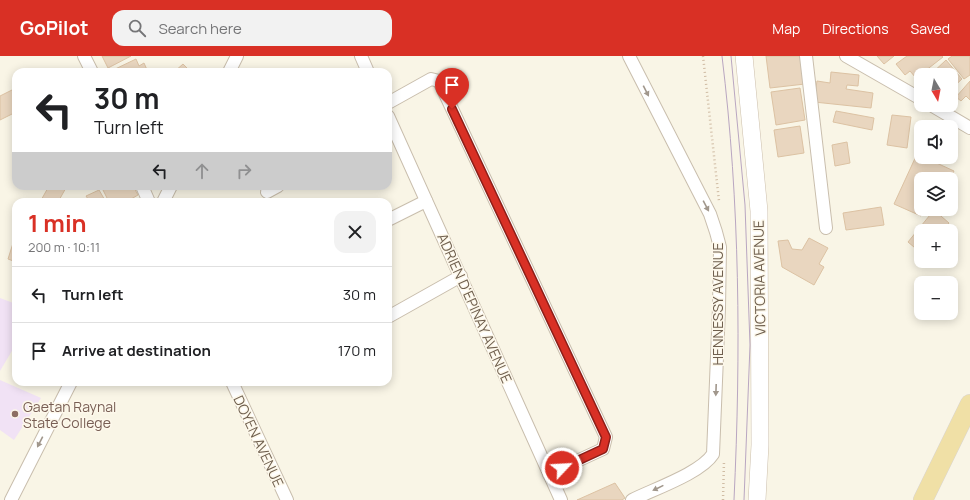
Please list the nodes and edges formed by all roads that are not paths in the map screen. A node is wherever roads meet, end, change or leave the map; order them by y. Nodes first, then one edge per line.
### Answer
1 (84, 56) edge
2 (237, 56) edge
3 (361, 56) edge
4 (629, 56) edge
5 (744, 56) edge
6 (806, 56) edge
7 (846, 56) edge
8 (90, 68) edge
9 (231, 68) edge
10 (366, 68) edge
11 (914, 95) edge
12 (392, 101) edge
13 (943, 112) edge
14 (970, 128) edge
15 (392, 131) edge
16 (271, 190) edge
17 (267, 192) dead end
18 (426, 201) junction
19 (392, 218) edge
20 (826, 228) dead end
21 (461, 276) junction
22 (392, 315) edge
23 (69, 386) edge
24 (234, 386) edge
25 (970, 404) edge
26 (549, 474) junction
27 (10, 500) edge
28 (287, 500) edge
29 (561, 500) edge
30 (632, 500) edge
31 (757, 500) edge
32 (923, 500) edge

1 - 8 street
2 - 9 street
3 - 10 street
4 -> 30 street, HENNESSY AVENUE
5 - 31 main road, VICTORIA AVENUE
6 - 20 street
7 - 11 street
12 - 26 street
13 - 14 street
15 - 18 street, ADRIEN D'EPINAY AVENUE
16 - 17 street
18 - 19 street
18 - 21 street, ADRIEN D'EPINAY AVENUE
21 - 22 street
21 - 26 street, ADRIEN D'EPINAY AVENUE
23 -> 27 street
24 - 28 street, DOYEN AVENUE
25 - 32 main road
26 - 29 street, ADRIEN D'EPINAY AVENUE

